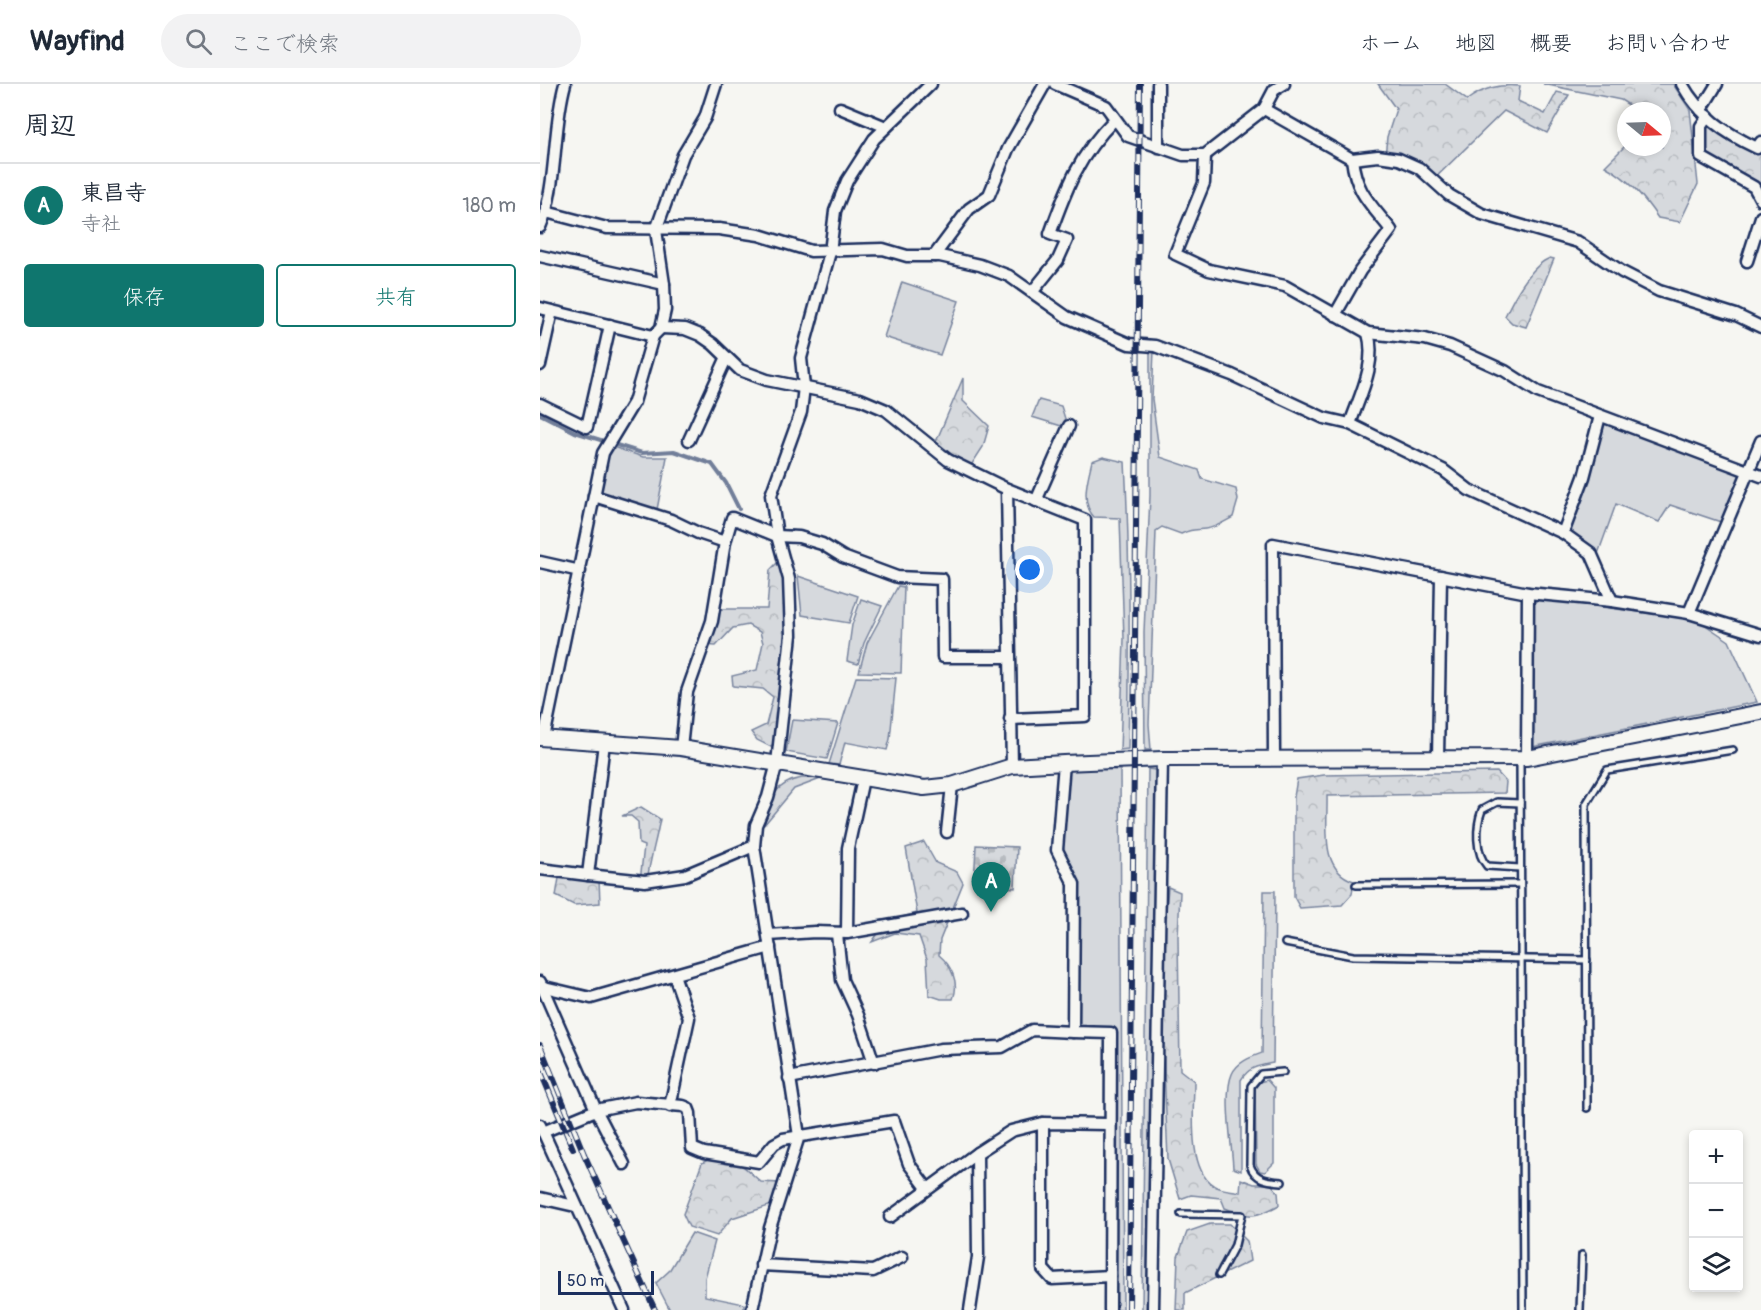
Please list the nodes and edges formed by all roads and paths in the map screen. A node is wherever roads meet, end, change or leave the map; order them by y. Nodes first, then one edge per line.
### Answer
1 (565, 84) edge
2 (716, 84) edge
3 (931, 84) edge
4 (1045, 84) edge
5 (1055, 84) edge
6 (1158, 84) edge
7 (1682, 84) edge
8 (1717, 84) edge
9 (1276, 86) edge
10 (840, 108) dead end
11 (1264, 109) junction
12 (1705, 113) junction
13 (1114, 120) junction
14 (886, 128) junction
15 (1158, 147) junction
16 (1760, 147) edge
17 (1205, 155) junction
18 (1352, 159) junction
19 (1761, 200) edge
20 (545, 206) edge
21 (1761, 217) edge
22 (540, 227) edge
23 (656, 230) junction
24 (830, 252) junction
25 (540, 256) edge
26 (934, 256) junction
27 (1747, 261) dead end
28 (664, 284) junction
29 (1033, 291) junction
30 (540, 308) edge
31 (552, 311) junction
32 (1335, 315) junction
33 (610, 325) junction
34 (1761, 327) edge
35 (657, 332) junction
36 (1368, 333) junction
37 (726, 359) junction
38 (540, 365) edge
39 (804, 387) junction
40 (540, 404) edge
41 (1600, 416) junction
42 (1350, 424) junction
43 (1069, 426) dead end
44 (689, 440) dead end
45 (1761, 441) edge
46 (1747, 472) junction
47 (1761, 476) edge
48 (1007, 489) junction
49 (594, 496) junction
50 (1036, 501) junction
51 (1563, 533) junction
52 (777, 536) junction
53 (725, 542) junction
54 (540, 562) edge
55 (580, 571) junction
56 (1441, 576) junction
57 (1528, 593) junction
58 (1612, 601) junction
59 (1689, 613) junction
60 (1761, 635) edge
61 (1009, 657) junction
62 (1761, 712) edge
63 (1011, 719) junction
64 (542, 738) edge
65 (604, 742) junction
66 (681, 748) junction
67 (1733, 750) dead end
68 (1438, 758) junction
69 (1523, 758) junction
70 (1162, 759) junction
71 (1274, 759) junction
72 (777, 763) junction
73 (1064, 763) junction
74 (1012, 766) junction
75 (863, 779) junction
76 (952, 785) junction
77 (1520, 803) junction
78 (947, 832) dead end
79 (754, 846) junction
80 (1520, 868) junction
81 (540, 869) edge
82 (588, 875) junction
83 (1520, 884) junction
84 (1356, 885) dead end
85 (962, 913) dead end
86 (842, 934) junction
87 (768, 935) junction
88 (1285, 943) dead end
89 (770, 947) junction
90 (1520, 959) junction
91 (1587, 960) junction
92 (674, 975) junction
93 (541, 984) edge
94 (1073, 1032) junction
95 (874, 1063) junction
96 (1283, 1072) dead end
97 (789, 1078) junction
98 (670, 1106) junction
99 (1587, 1108) dead end
100 (596, 1110) junction
101 (1043, 1123) junction
102 (1109, 1124) junction
103 (541, 1129) edge
104 (799, 1136) junction
105 (976, 1153) junction
106 (624, 1164) dead end
107 (1282, 1182) dead end
108 (927, 1188) junction
109 (540, 1198) edge
110 (575, 1206) junction
111 (1181, 1214) dead end
112 (890, 1217) dead end
113 (1582, 1255) dead end
114 (902, 1257) dead end
115 (761, 1264) junction
116 (1219, 1275) dead end
117 (1110, 1276) junction
118 (624, 1310) edge
119 (752, 1310) edge
120 (970, 1310) edge
121 (1110, 1310) edge
122 (1153, 1310) edge
123 (1523, 1310) edge
124 (1580, 1310) edge

1 - 20 street
2 - 23 street
3 - 14 street
4 - 26 street
5 - 13 street
6 - 15 street
7 - 12 street
8 - 12 street
9 - 11 street
10 - 14 street
11 - 17 street
11 - 18 street
12 - 16 street
12 - 19 street
13 - 15 street
13 - 29 street
14 - 24 street
15 - 17 street
17 - 32 street
18 - 32 street
18 - 34 street
20 - 22 street
20 - 23 street
21 - 27 street
23 - 24 street
23 - 28 street
24 - 26 street
24 - 39 street
25 - 28 street
26 - 29 street
28 - 35 street
29 - 42 street
30 - 31 street
31 - 33 street
31 - 38 street
32 - 36 street
33 - 35 street
33 - 40 street
35 - 37 street
35 - 49 street
36 - 41 street
36 - 42 street
37 - 39 street
37 - 44 street
39 - 48 street
39 - 52 street
41 - 46 street
41 - 51 street
42 - 51 street
43 - 50 street
45 - 46 street
46 - 47 street
46 - 59 street
48 - 50 street
48 - 61 street
49 - 53 street
49 - 55 street
50 - 63 street
51 - 58 street
52 - 53 street
52 - 61 street
52 - 72 street
53 - 66 street
54 - 55 street
55 - 64 street
56 - 57 street
56 - 68 street
56 - 71 street
57 - 58 street
57 - 69 street
58 - 59 street
59 - 60 street
61 - 63 street
62 - 69 street
63 - 74 street
64 - 65 street
65 - 66 street
65 - 82 street
66 - 72 street
67 - 91 lane
68 - 69 street
68 - 71 street
69 - 77 lane
70 - 71 street
70 - 73 street
70 - 122 street
72 - 75 street
72 - 79 street
73 - 74 street
73 - 94 street
74 - 76 street
75 - 76 street
75 - 86 street
76 - 78 street
77 - 80 lane
77 - 80 lane
79 - 82 street
79 - 87 street
80 - 83 lane
81 - 82 street
83 - 84 lane
83 - 90 lane
85 - 86 street
86 - 87 street
86 - 95 street
87 - 89 street
88 - 90 lane
89 - 92 street
89 - 97 street
90 - 91 lane
90 - 123 lane
91 - 99 lane
92 - 93 street
92 - 98 street
93 - 100 street
94 - 95 street
94 - 102 street
95 - 97 street
96 - 107 lane
97 - 104 street
98 - 100 street
98 - 104 street
100 - 103 street
100 - 106 street
101 - 102 street
101 - 105 street
101 - 117 street
102 - 117 street
103 - 110 street
104 - 108 street
104 - 115 street
105 - 108 street
105 - 120 street
108 - 112 street
109 - 110 street
110 - 118 street
111 - 116 lane
113 - 124 lane
114 - 115 street
115 - 119 street
117 - 121 street

